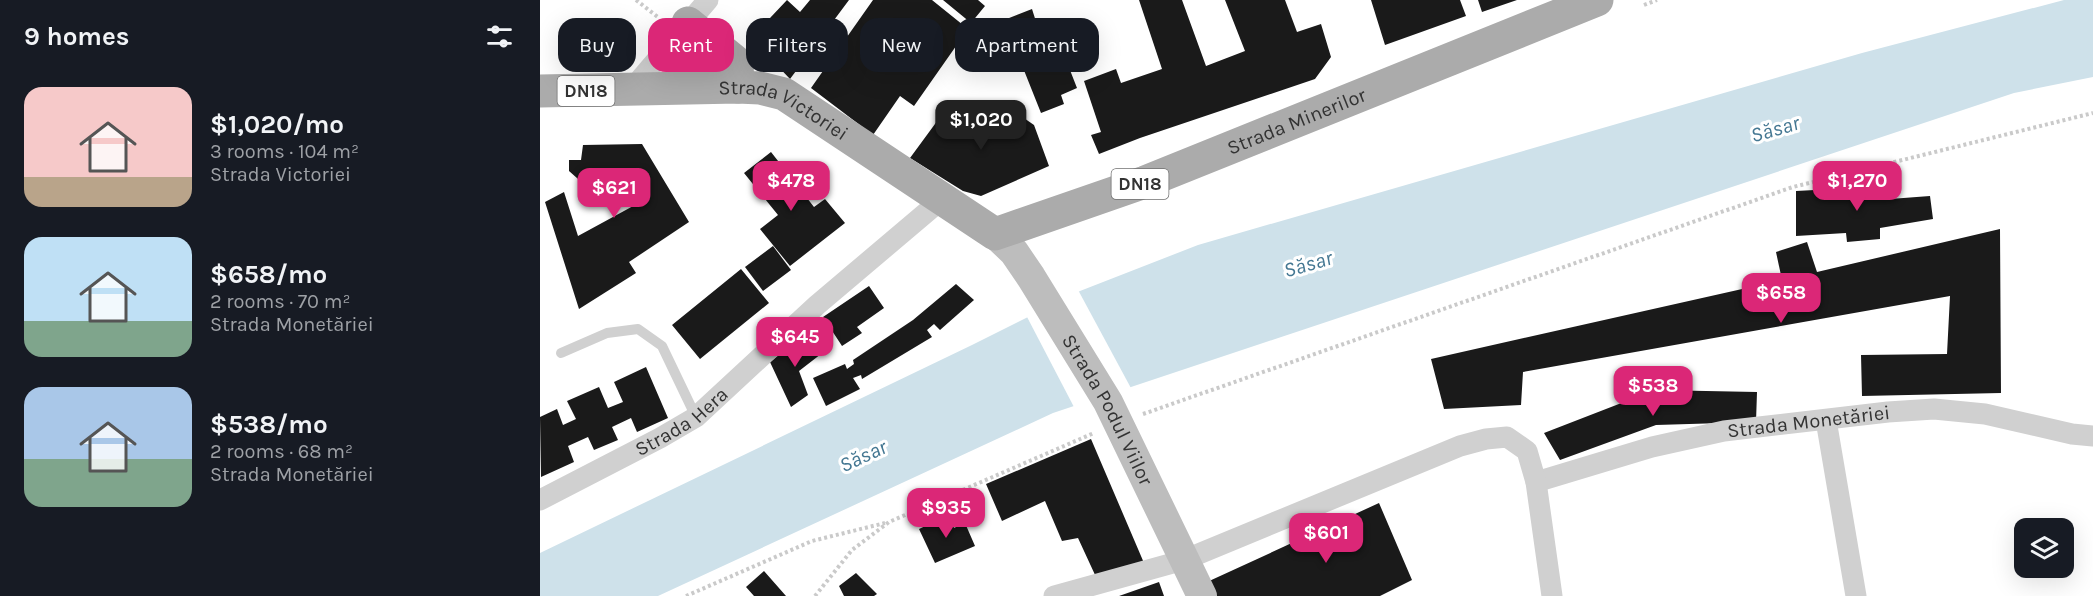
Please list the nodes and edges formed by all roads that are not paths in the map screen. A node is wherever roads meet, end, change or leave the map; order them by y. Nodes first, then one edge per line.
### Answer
1 (1597, 0) edge
2 (687, 12) edge
3 (738, 87) junction
4 (631, 90) junction
5 (540, 91) edge
6 (941, 200) junction
7 (995, 234) junction
8 (561, 352) dead end
9 (696, 417) junction
10 (1826, 420) junction
11 (2093, 436) edge
12 (1536, 483) junction
13 (540, 500) edge
14 (1184, 560) junction
15 (1054, 596) edge
16 (1202, 596) edge
17 (1552, 596) edge
18 (1856, 596) edge

1 - 7 main road, Strada Minerilor / DN18
2 - 3 main road
2 - 4 street
3 - 4 main road, Strada Victoriei / DN18
3 - 6 main road, Strada Victoriei / DN18
4 - 5 main road, Strada Victoriei / DN18
6 - 7 main road, Strada Victoriei / DN18
6 - 9 street, Strada Hera
7 - 14 main road, Strada Podul Viilor
8 - 9 lane
9 - 13 street, Strada Hera
10 - 11 street, Strada Monetăriei
10 - 12 street, Strada Monetăriei
10 - 18 street
12 - 14 street
12 - 17 street
14 - 15 street
14 - 16 main road, Strada Podul Viilor

